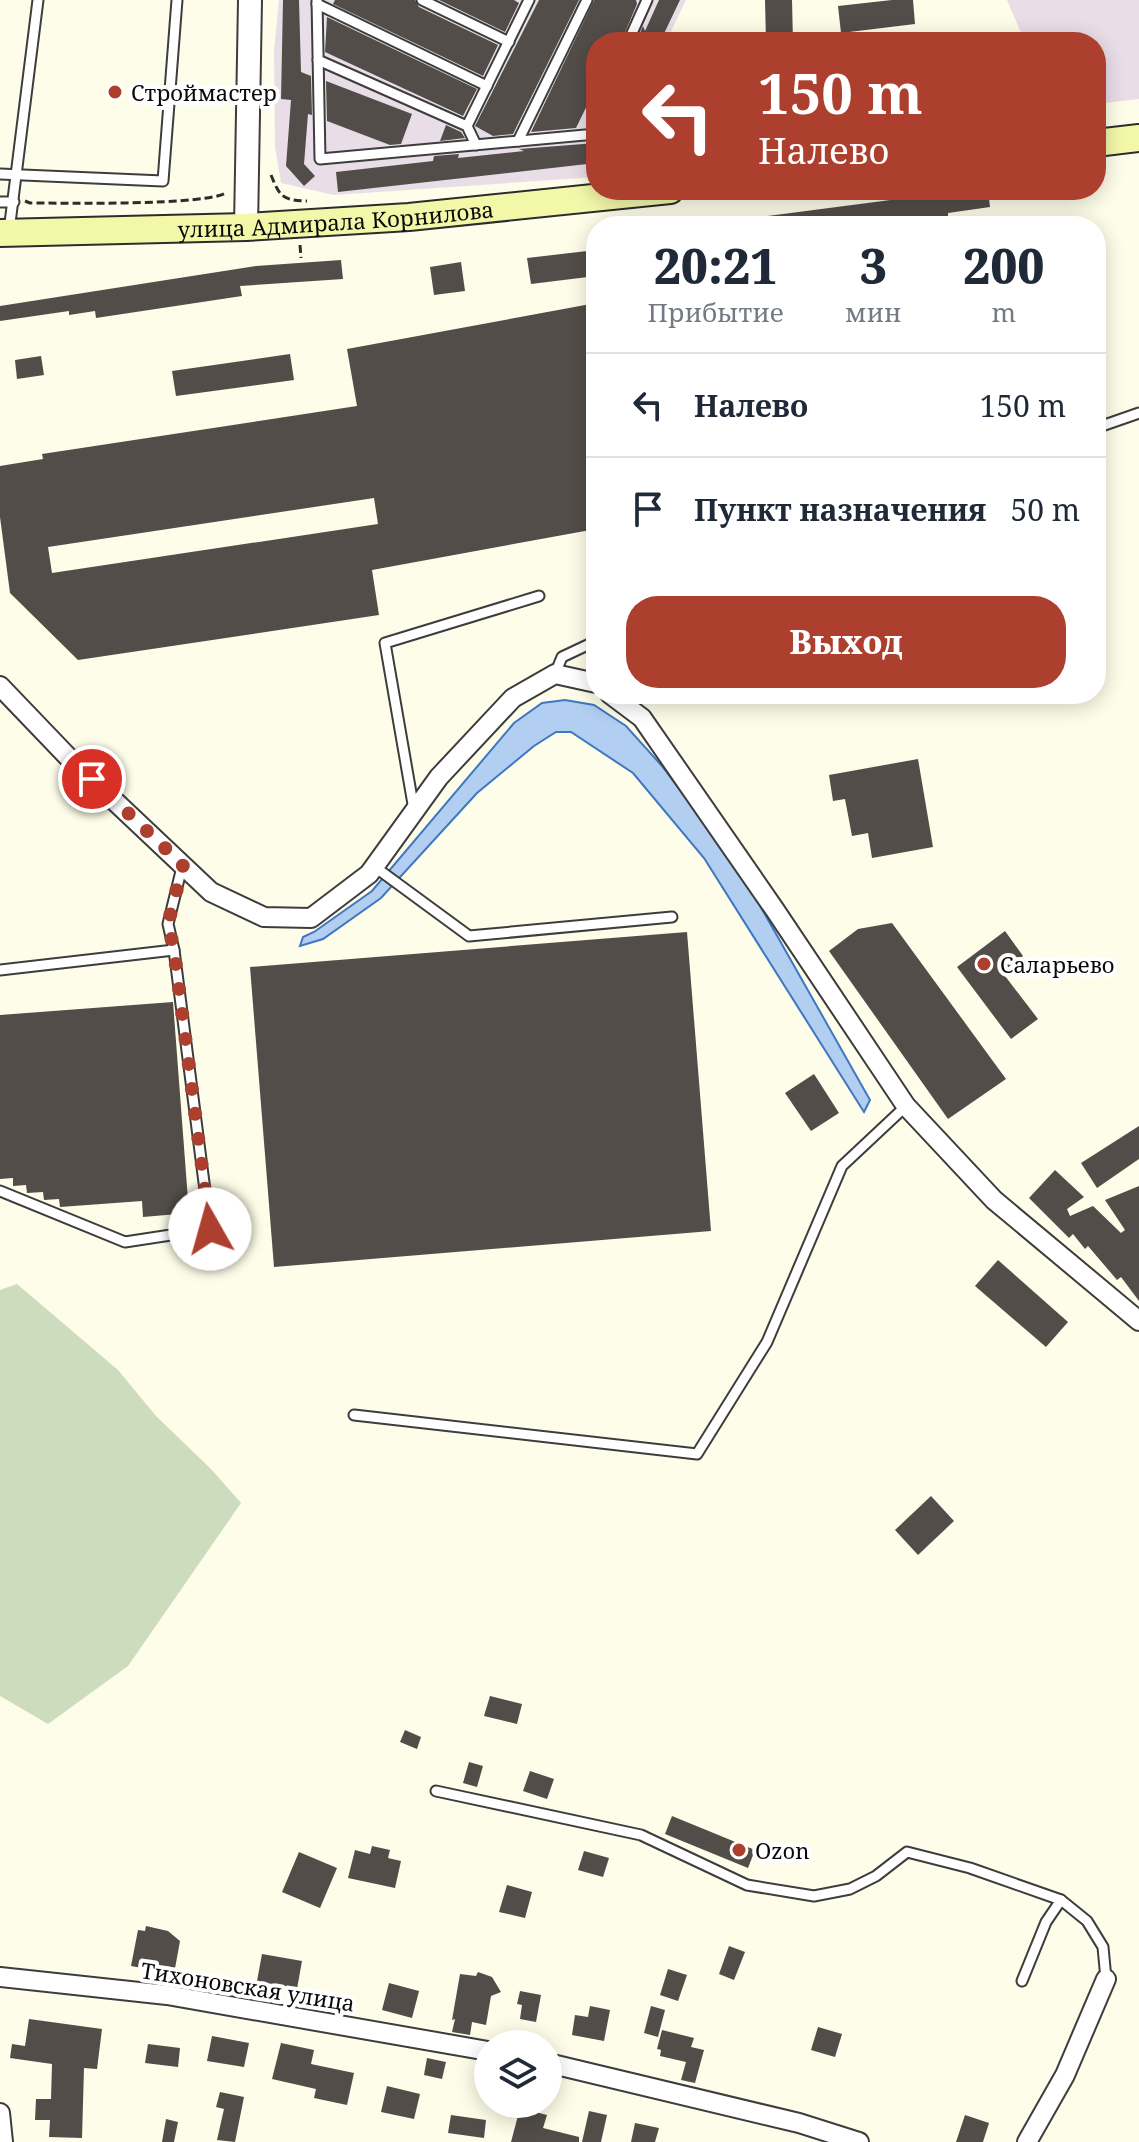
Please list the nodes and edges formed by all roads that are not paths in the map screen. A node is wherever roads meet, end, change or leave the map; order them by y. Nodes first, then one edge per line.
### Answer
1 (38, 0) edge
2 (177, 0) edge
3 (250, 0) edge
4 (422, 0) edge
5 (529, 0) edge
6 (587, 0) edge
7 (647, 0) edge
8 (317, 2) edge
9 (633, 32) edge
10 (509, 42) junction
11 (318, 60) junction
12 (487, 86) junction
13 (467, 126) junction
14 (586, 135) edge
15 (1139, 138) edge
16 (518, 141) junction
17 (1106, 142) edge
18 (476, 145) junction
19 (0, 174) edge
20 (18, 174) junction
21 (14, 199) junction
22 (586, 199) edge
23 (0, 202) edge
24 (246, 227) junction
25 (4, 233) edge
26 (1139, 413) edge
27 (1106, 425) edge
28 (539, 596) dead end
29 (586, 646) edge
30 (555, 674) junction
31 (586, 681) edge
32 (0, 686) edge
33 (623, 704) edge
34 (415, 814) junction
35 (183, 865) junction
36 (375, 867) junction
37 (672, 917) dead end
38 (174, 950) junction
39 (0, 970) edge
40 (906, 1106) junction
41 (0, 1191) edge
42 (1139, 1321) edge
43 (354, 1415) dead end
44 (436, 1791) dead end
45 (1061, 1900) junction
46 (0, 1977) edge
47 (1106, 1979) joint
48 (1022, 1981) dead end
49 (474, 2049) edge
50 (562, 2066) edge
51 (0, 2113) edge
52 (3, 2142) edge
53 (859, 2142) edge
54 (1027, 2142) edge

1 - 20 lane
2 - 20 lane
3 - 24 street
4 - 10 lane
5 - 10 lane
6 - 16 lane
7 - 9 lane
8 - 11 lane
8 - 12 lane
10 - 12 lane
11 - 13 lane
11 - 18 lane
12 - 13 lane
13 - 18 lane
14 - 16 lane
15 - 17 main road
16 - 18 lane
19 - 20 lane
20 - 21 lane
21 - 23 lane
21 - 25 lane
22 - 24 main road, улица Адмирала Корнилова
24 - 25 main road, улица Адмирала Корнилова
26 - 27 lane
28 - 34 lane
29 - 30 lane
30 - 31 street
30 - 34 street
32 - 35 street
33 - 40 street
34 - 36 street
35 - 36 street
35 - 38 lane
36 - 37 lane
38 - 39 lane
38 - 41 lane
40 - 42 street
40 - 43 lane
44 - 45 lane
45 - 47 lane
45 - 48 lane
46 - 49 street, Тихоновская улица
47 - 54 street
50 - 53 street
51 - 52 street

